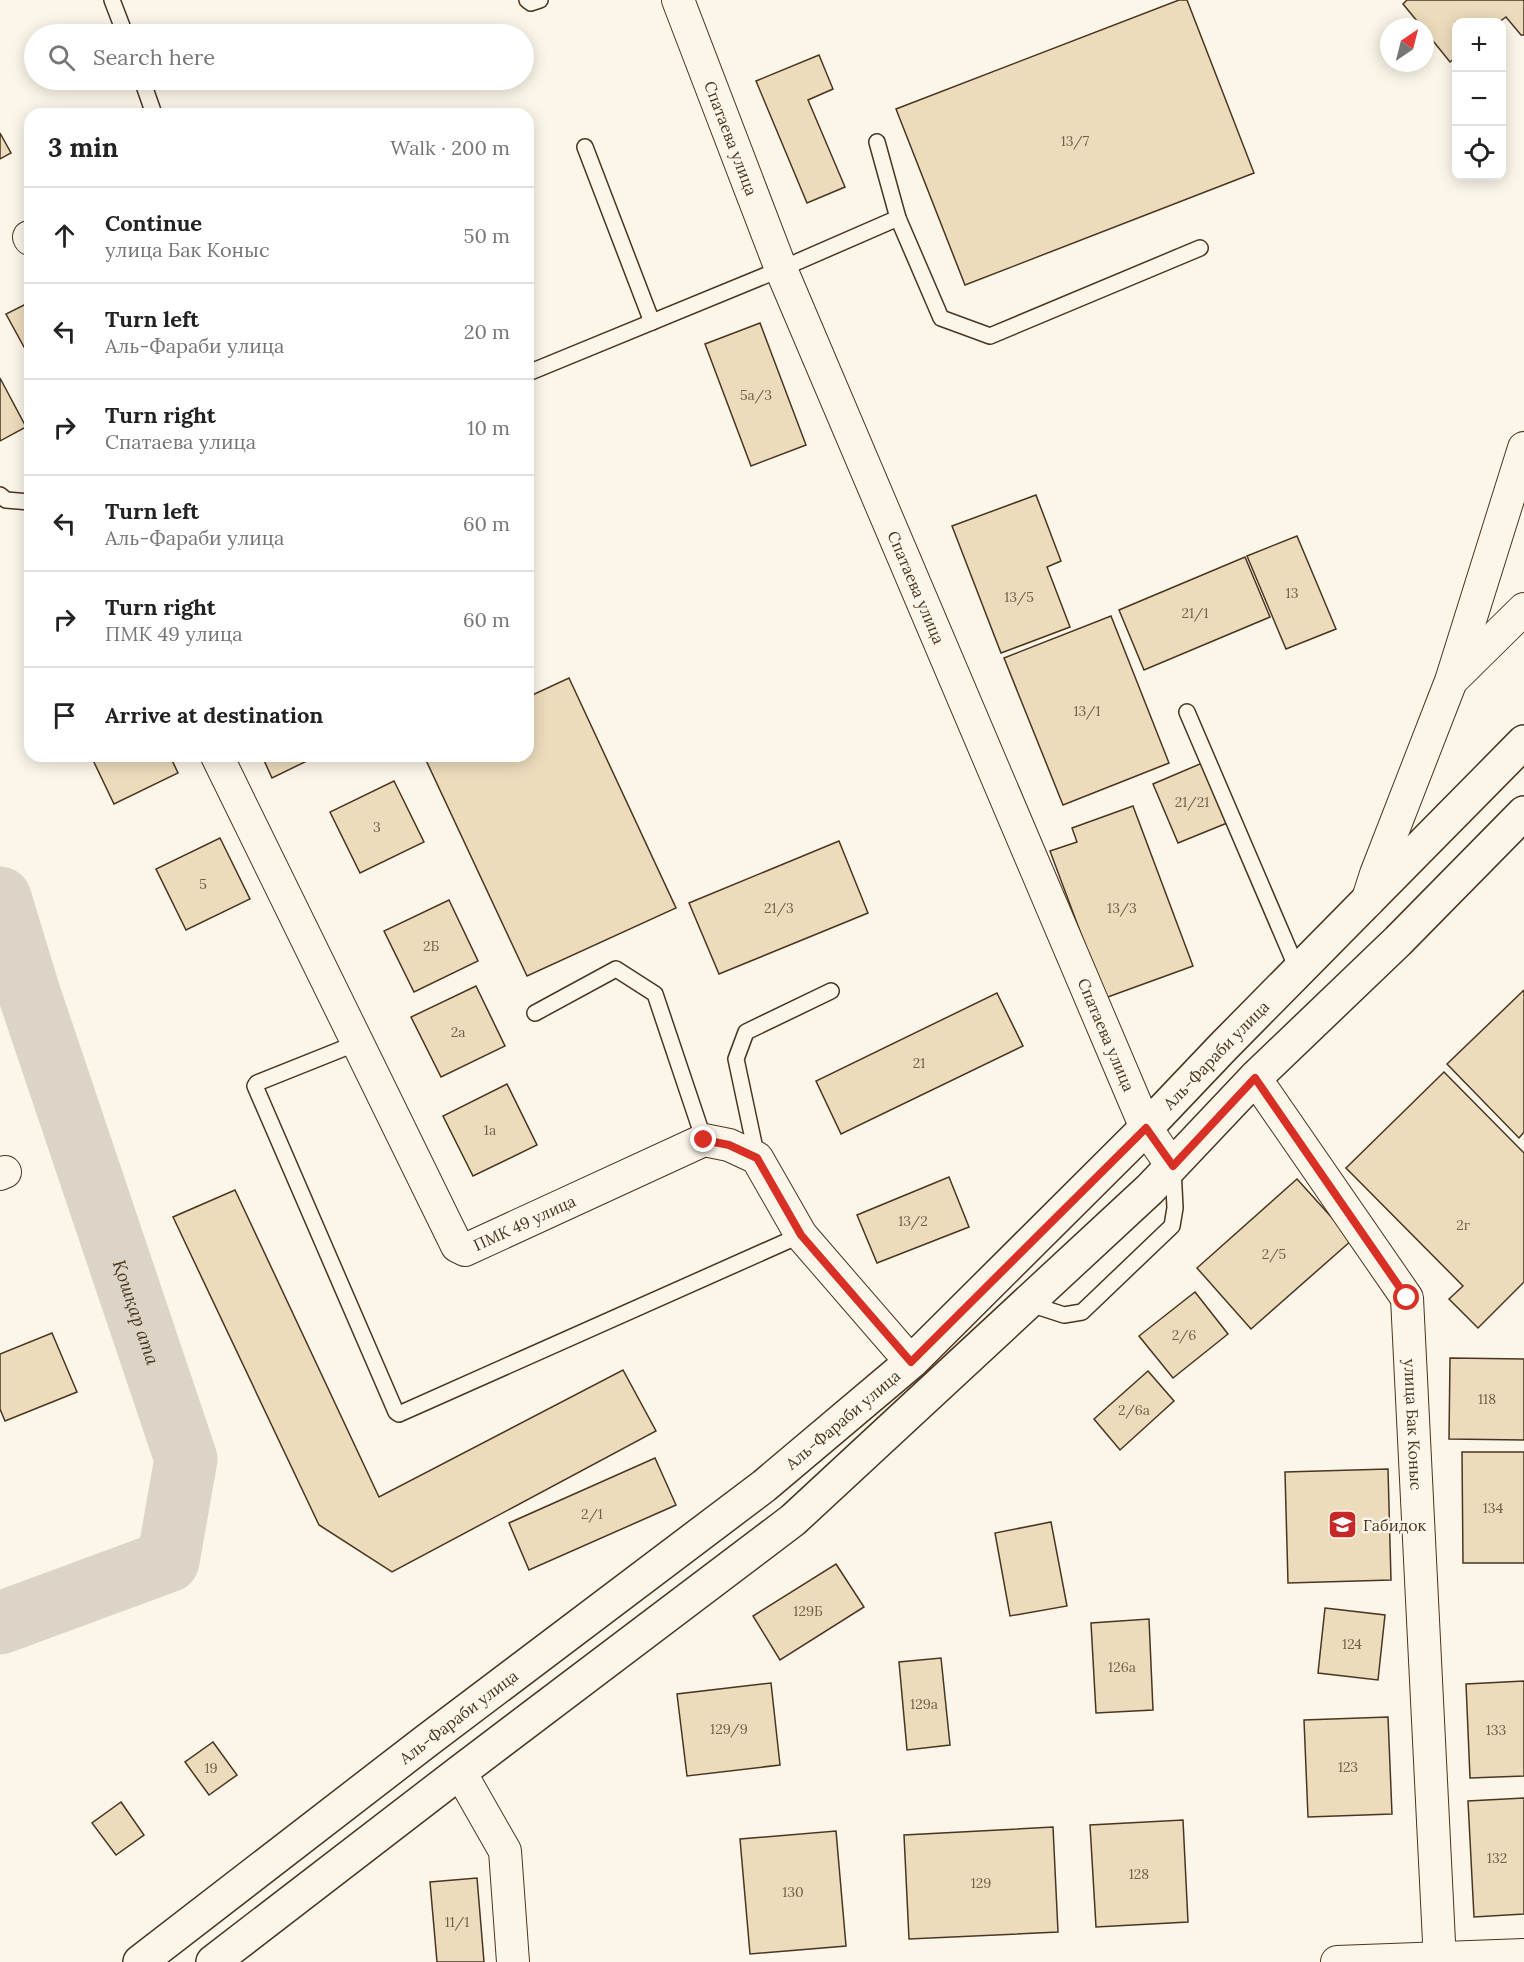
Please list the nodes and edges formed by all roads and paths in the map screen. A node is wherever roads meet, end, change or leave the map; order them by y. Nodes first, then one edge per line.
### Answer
1 (112, 0) edge
2 (527, 0) edge
3 (540, 0) edge
4 (678, 0) edge
5 (121, 24) edge
6 (145, 90) edge
7 (152, 108) edge
8 (877, 142) dead end
9 (585, 147) dead end
10 (898, 218) junction
11 (1200, 248) dead end
12 (781, 269) junction
13 (652, 322) junction
14 (534, 371) edge
15 (1524, 448) edge
16 (0, 495) edge
17 (24, 502) edge
18 (1524, 609) edge
19 (1451, 681) junction
20 (1187, 712) dead end
21 (1524, 742) edge
22 (220, 762) edge
23 (1524, 813) edge
24 (1367, 902) junction
25 (1298, 971) junction
26 (831, 992) dead end
27 (535, 1013) dead end
28 (357, 1043) junction
29 (1255, 1078) junction
30 (1146, 1128) junction
31 (704, 1140) junction
32 (757, 1158) junction
33 (1173, 1166) junction
34 (801, 1235) junction
35 (1027, 1303) junction
36 (911, 1362) junction
37 (460, 1772) junction
38 (1524, 1955) edge
39 (1440, 1960) edge
40 (140, 1962) edge
41 (213, 1962) edge
42 (513, 1962) edge
43 (1337, 1962) edge

1 - 5 lane
2 - 3 lane
4 - 12 street, Спатаева улица
6 - 7 lane
8 - 10 lane
9 - 13 lane
10 - 11 lane
10 - 12 lane
12 - 13 lane
12 - 30 street, Спатаева улица
13 - 14 lane
15 - 19 street
16 - 17 lane
18 - 19 street
19 - 24 street
20 - 25 lane
21 - 24 main road, Аль-Фараби улица
22 - 28 street, ПМК 49 улица
23 - 29 main road
24 - 25 main road, Аль-Фараби улица
25 - 30 main road, Аль-Фараби улица
26 - 32 lane
27 - 31 lane
28 - 31 street, ПМК 49 улица
28 - 34 lane
29 - 33 main road
29 - 39 street, улица Бак Коныс
30 - 33 street, Спатаева улица
30 - 36 main road, Аль-Фараби улица
31 - 32 street
32 - 34 street
33 - 35 main road
33 - 35 lane
34 - 36 street
35 - 37 main road
36 - 40 main road, Аль-Фараби улица
37 - 41 main road
37 - 42 street
38 - 39 street
39 - 43 street

